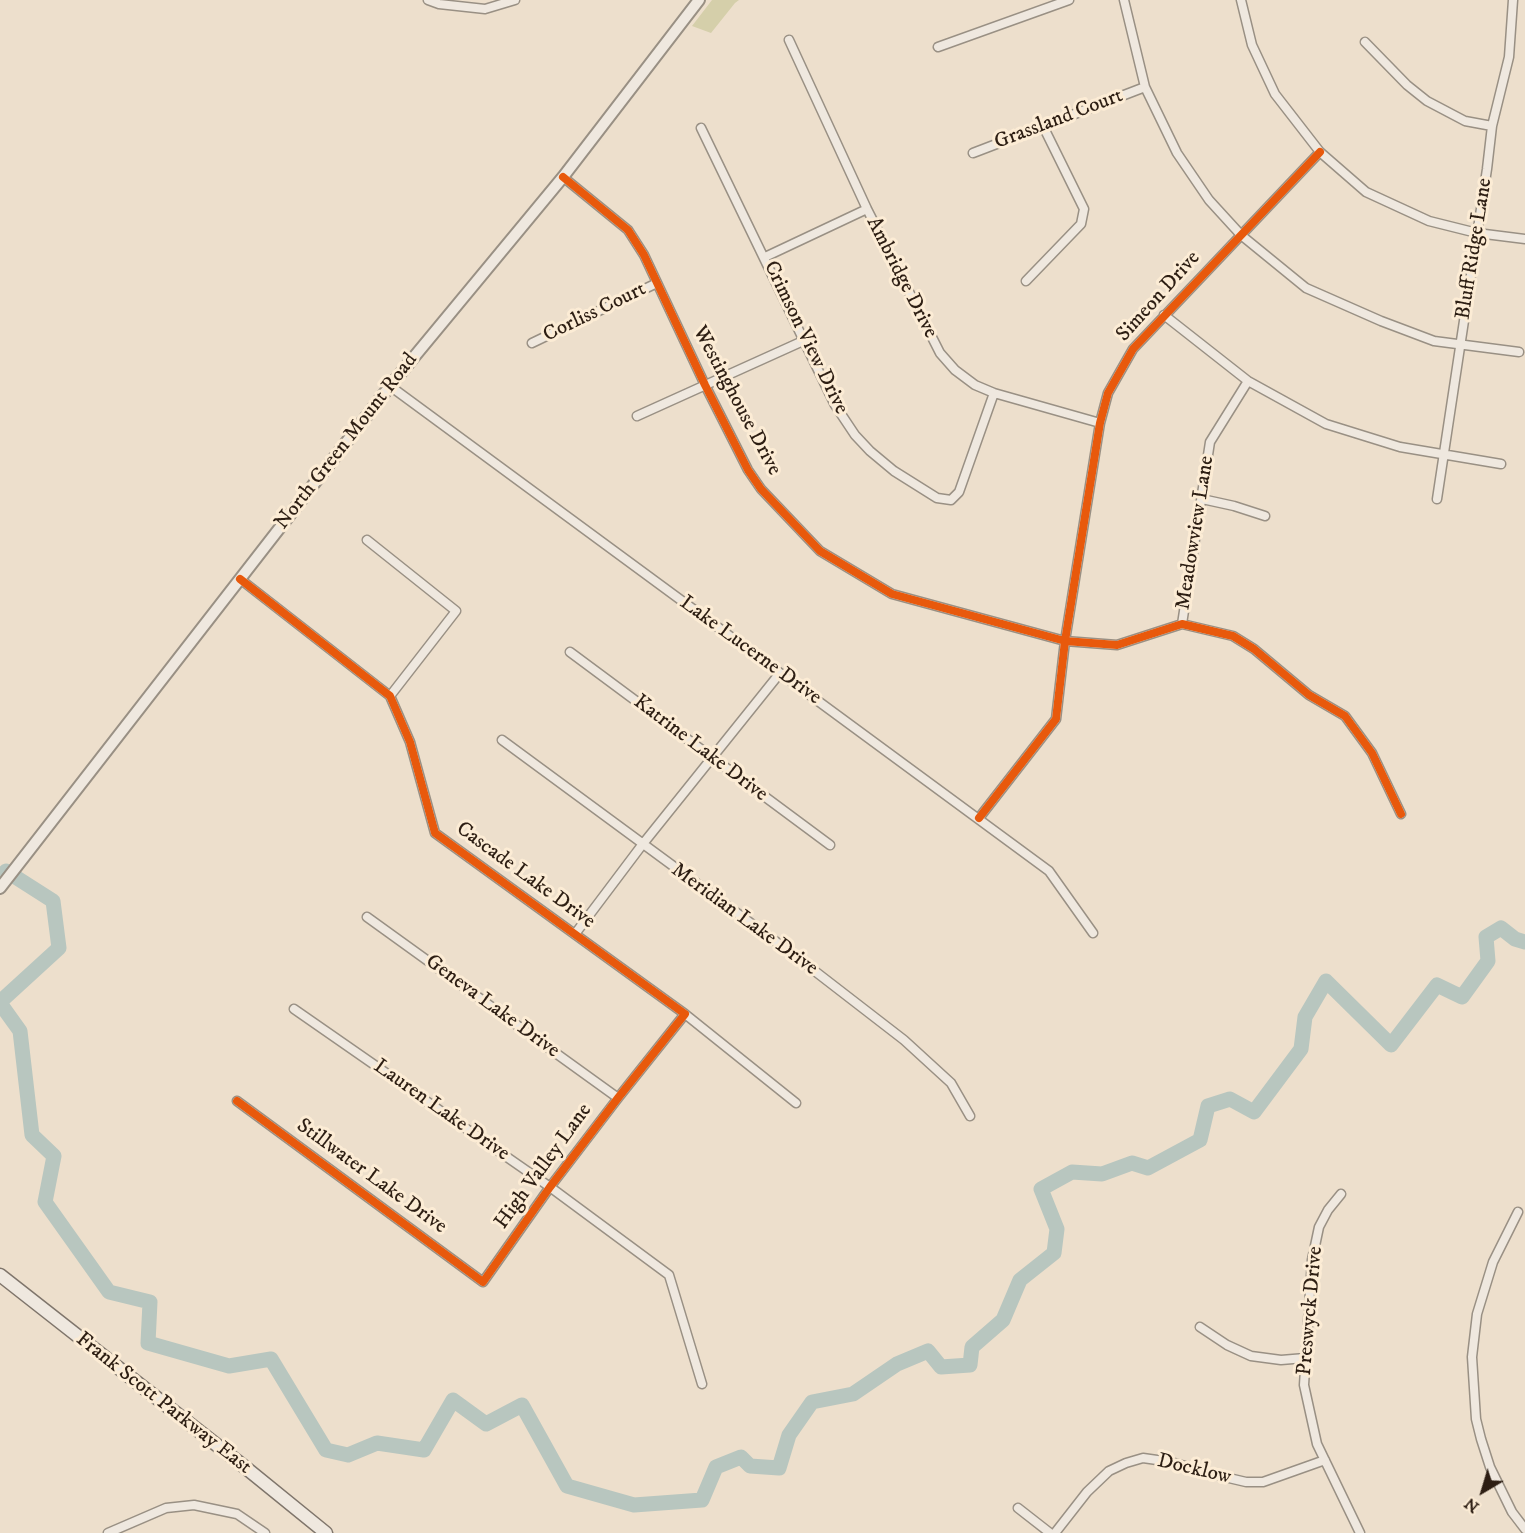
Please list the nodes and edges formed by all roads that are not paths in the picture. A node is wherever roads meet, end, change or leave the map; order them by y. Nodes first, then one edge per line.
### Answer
1 (428, 0) edge
2 (515, 0) edge
3 (699, 0) edge
4 (1069, 0) edge
5 (1124, 0) edge
6 (1241, 0) edge
7 (1513, 0) edge
8 (789, 40) dead end
9 (1365, 42) dead end
10 (938, 47) dead end
11 (1145, 87) junction
12 (1043, 126) junction
13 (1492, 126) junction
14 (701, 128) dead end
15 (1320, 152) junction
16 (973, 153) dead end
17 (563, 177) junction
18 (867, 209) junction
19 (1478, 233) junction
20 (1241, 235) junction
21 (1525, 239) edge
22 (765, 257) junction
23 (1026, 281) dead end
24 (657, 284) junction
25 (1164, 315) junction
26 (803, 341) junction
27 (532, 343) dead end
28 (1460, 344) junction
29 (1519, 352) dead end
30 (1248, 381) junction
31 (705, 385) junction
32 (390, 386) junction
33 (994, 393) junction
34 (637, 416) dead end
35 (1100, 423) junction
36 (1444, 455) junction
37 (1501, 464) dead end
38 (1202, 499) junction
39 (1437, 499) dead end
40 (1265, 516) dead end
41 (367, 540) dead end
42 (240, 579) junction
43 (1182, 624) junction
44 (1065, 641) junction
45 (570, 652) dead end
46 (780, 673) junction
47 (390, 696) junction
48 (501, 740) dead end
49 (713, 759) junction
50 (1401, 814) dead end
51 (979, 818) junction
52 (642, 845) junction
53 (830, 845) dead end
54 (0, 888) edge
55 (367, 917) dead end
56 (1093, 933) dead end
57 (575, 934) junction
58 (294, 1009) dead end
59 (685, 1014) junction
60 (618, 1098) junction
61 (237, 1101) dead end
62 (796, 1103) dead end
63 (970, 1116) dead end
64 (550, 1187) junction
65 (1341, 1194) dead end
66 (1518, 1212) dead end
67 (0, 1275) edge
68 (483, 1282) joint
69 (1200, 1327) dead end
70 (1305, 1358) junction
71 (702, 1384) dead end
72 (1325, 1460) junction
73 (1018, 1508) dead end
74 (1525, 1529) edge
75 (108, 1533) edge
76 (265, 1533) edge
77 (326, 1533) edge
78 (1052, 1533) edge
79 (1360, 1533) edge

1 - 2 street
3 - 17 street, North Green Mount Road
4 - 10 street
5 - 11 street
6 - 15 street
7 - 13 street, Bluff Ridge Lane
8 - 18 street, Ambridge Drive
9 - 13 street
11 - 12 street, Grassland Court
11 - 20 street
12 - 16 street, Grassland Court
12 - 23 street
13 - 19 street, Bluff Ridge Lane
14 - 22 street, Crimson View Drive
15 - 19 street
15 - 20 street, Simeon Drive
17 - 24 street, Westinghouse Drive
17 - 32 street, North Green Mount Road
18 - 22 street
18 - 33 street, Ambridge Drive
19 - 21 street
19 - 28 street, Bluff Ridge Lane
20 - 25 street, Simeon Drive
20 - 28 street
22 - 26 street, Crimson View Drive
24 - 27 street, Corliss Court
24 - 31 street, Westinghouse Drive
25 - 30 street
25 - 35 street, Simeon Drive
26 - 31 street
26 - 33 street, Crimson View Drive
28 - 29 street
28 - 36 street, Bluff Ridge Lane
30 - 36 street
30 - 38 street, Meadowview Lane
31 - 34 street
31 - 44 street, Westinghouse Drive
32 - 42 street, North Green Mount Road
32 - 46 street, Lake Lucerne Drive
33 - 35 street, Ambridge Drive
35 - 44 street, Simeon Drive
36 - 37 street
36 - 39 street, Bluff Ridge Lane
38 - 40 street
38 - 43 street, Meadowview Lane
41 - 47 street
42 - 47 street, Cascade Lake Drive
42 - 54 street, North Green Mount Road
43 - 44 street, Westinghouse Drive
43 - 50 street
44 - 51 street, Simeon Drive
45 - 49 street, Katrine Lake Drive
46 - 49 street
46 - 51 street, Lake Lucerne Drive
47 - 57 street, Cascade Lake Drive
48 - 52 street, Meridian Lake Drive
49 - 52 street
49 - 53 street, Katrine Lake Drive
51 - 56 street, Lake Lucerne Drive
52 - 57 street
52 - 63 street, Meridian Lake Drive
55 - 60 street, Geneva Lake Drive
57 - 59 street, Cascade Lake Drive
58 - 64 street, Lauren Lake Drive
59 - 60 street, High Valley Lane
59 - 62 street, Cascade Lake Drive
60 - 64 street, High Valley Lane
61 - 68 street, Stillwater Lake Drive
64 - 68 street, High Valley Lane
64 - 71 street, Lauren Lake Drive
65 - 70 street, Preswyck Drive
66 - 74 street
67 - 77 main road, Frank Scott Parkway East
69 - 70 street
70 - 72 street, Preswyck Drive
72 - 78 street, Docklow
72 - 79 street, Preswyck Drive
73 - 78 street
75 - 76 street

